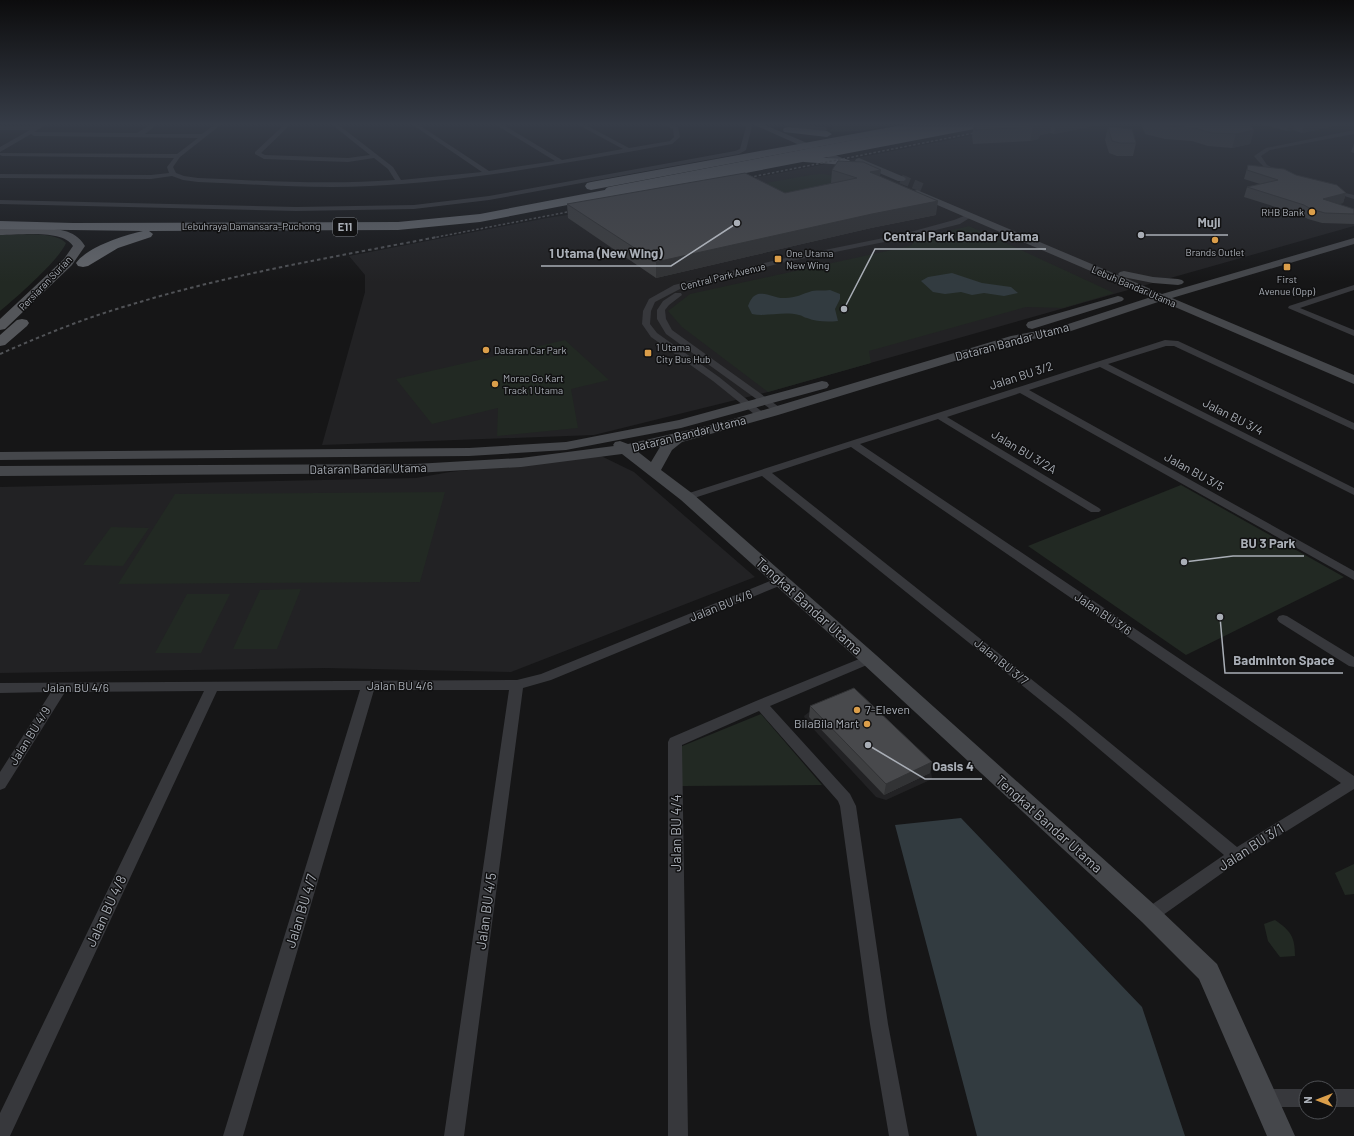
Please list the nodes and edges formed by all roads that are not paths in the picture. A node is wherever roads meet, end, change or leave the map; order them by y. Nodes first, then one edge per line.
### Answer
1 (2, 176) edge
2 (158, 176) edge
3 (178, 176) edge
4 (396, 176) edge
5 (466, 176) edge
6 (614, 176) edge
7 (645, 176) edge
8 (686, 176) edge
9 (695, 176) edge
10 (722, 176) edge
11 (879, 176) edge
12 (894, 176) edge
13 (1290, 176) edge
14 (1293, 177) edge
15 (901, 179) tunnel mouth
16 (889, 181) tunnel mouth
17 (400, 182) junction
18 (1324, 187) edge
19 (926, 189) tunnel mouth
20 (608, 192) junction
21 (914, 192) tunnel mouth
22 (1354, 196) edge
23 (0, 202) edge
24 (0, 215) edge
25 (428, 215) junction
26 (969, 216) junction
27 (480, 218) junction
28 (0, 225) edge
29 (209, 226) junction
30 (1354, 231) edge
31 (0, 232) edge
32 (904, 236) junction
33 (1354, 241) edge
34 (83, 263) joint
35 (1120, 277) junction
36 (1178, 282) junction
37 (1352, 289) edge
38 (1158, 293) junction
39 (51, 295) dead end
40 (1120, 298) junction
41 (1201, 299) junction
42 (1138, 305) junction
43 (1186, 309) junction
44 (30, 317) dead end
45 (0, 326) edge
46 (1061, 330) junction
47 (1354, 333) edge
48 (0, 342) edge
49 (1101, 364) junction
50 (1354, 370) edge
51 (1354, 380) edge
52 (1022, 390) junction
53 (766, 402) junction
54 (750, 406) junction
55 (779, 411) junction
56 (762, 416) junction
57 (939, 416) junction
58 (1354, 427) edge
59 (702, 433) junction
60 (677, 438) junction
61 (622, 441) junction
62 (853, 444) junction
63 (600, 453) junction
64 (0, 456) edge
65 (0, 471) edge
66 (653, 471) junction
67 (764, 473) junction
68 (1354, 492) edge
69 (687, 497) junction
70 (1095, 510) dead end
71 (1354, 576) edge
72 (780, 582) junction
73 (1283, 620) dead end
74 (869, 659) junction
75 (1354, 663) edge
76 (517, 685) junction
77 (368, 686) junction
78 (0, 688) edge
79 (61, 688) junction
80 (212, 688) junction
81 (761, 704) junction
82 (1353, 783) edge
83 (0, 784) edge
84 (1236, 855) junction
85 (1150, 915) junction
86 (1265, 1098) junction
87 (1298, 1098) edge
88 (1338, 1098) edge
89 (1354, 1098) edge
90 (0, 1135) edge
91 (233, 1136) edge
92 (454, 1136) edge
93 (678, 1136) edge
94 (899, 1136) edge
95 (1282, 1136) edge

1 - 2 street
3 - 17 street
4 - 17 street
5 - 17 street
6 - 23 street
7 - 25 highway
8 - 20 highway, Lebuhraya Damansara–Puchong / E11
9 - 20 highway, Lebuhraya Damansara–Puchong / E11, bridge
10 - 27 highway
11 - 16 main road
12 - 15 main road
13 - 14 street
18 - 22 street
19 - 35 main road, Lebuh Bandar Utama
20 - 25 highway, Lebuhraya Damansara–Puchong / E11
20 - 27 highway, Lebuhraya Damansara–Puchong / E11
21 - 26 main road, Lebuh Bandar Utama
24 - 25 highway, Lebuhraya Damansara–Puchong / E11
26 - 32 street, Central Park Avenue
26 - 35 main road, Lebuh Bandar Utama
27 - 29 highway, Lebuhraya Damansara–Puchong / E11
28 - 29 highway, Lebuhraya Damansara–Puchong / E11
29 - 34 highway
30 - 36 main road, Dataran Bandar Utama
31 - 45 main road, Persiaran Surian
32 - 53 street, Central Park Avenue
32 - 54 street, Central Park Avenue
33 - 41 main road, Dataran Bandar Utama
34 - 39 main road, Persiaran Surian
35 - 36 main road
35 - 38 main road, Lebuh Bandar Utama
35 - 40 main road
36 - 38 main road, Dataran Bandar Utama
37 - 47 street
38 - 40 main road, Dataran Bandar Utama
38 - 41 main road, Lebuh Bandar Utama
38 - 41 main road, Dataran Bandar Utama
38 - 42 main road, Dataran Bandar Utama
38 - 43 main road, Lebuh Bandar Utama
40 - 53 main road, Dataran Bandar Utama
41 - 50 main road, Lebuh Bandar Utama
42 - 43 main road
42 - 46 main road, Dataran Bandar Utama
43 - 51 main road, Lebuh Bandar Utama
44 - 48 main road, Persiaran Surian
46 - 55 main road, Dataran Bandar Utama
46 - 59 main road
49 - 52 street, Jalan BU 3/2
49 - 58 street, Jalan BU 3/2
49 - 68 street, Jalan BU 3/4
52 - 57 street, Jalan BU 3/2
52 - 71 street, Jalan BU 3/5
53 - 54 main road, Dataran Bandar Utama
53 - 55 street
54 - 56 street
54 - 61 main road, Dataran Bandar Utama
55 - 56 main road, Dataran Bandar Utama
56 - 59 main road, Dataran Bandar Utama
57 - 62 street, Jalan BU 3/2
57 - 70 street, Jalan BU 3/2A
59 - 60 main road, Dataran Bandar Utama
60 - 61 main road, Dataran Bandar Utama
60 - 66 main road
61 - 63 main road, Dataran Bandar Utama
61 - 64 main road, Dataran Bandar Utama
61 - 66 main road, Tengkat Bandar Utama
62 - 67 street, Jalan BU 3/2
62 - 82 street, Jalan BU 3/6
63 - 65 main road, Dataran Bandar Utama
63 - 66 main road
66 - 69 main road, Tengkat Bandar Utama
67 - 69 street, Jalan BU 3/2
67 - 84 street, Jalan BU 3/7
69 - 72 main road, Tengkat Bandar Utama
72 - 74 main road, Tengkat Bandar Utama
72 - 76 street, Jalan BU 4/6
73 - 75 street
74 - 81 street, Jalan BU 4/4
74 - 85 main road, Tengkat Bandar Utama
76 - 77 street, Jalan BU 4/6
76 - 92 street, Jalan BU 4/5
77 - 80 street, Jalan BU 4/6
77 - 91 street, Jalan BU 4/7
78 - 79 street, Jalan BU 4/6
79 - 80 street, Jalan BU 4/6
79 - 83 street, Jalan BU 4/9
80 - 90 street, Jalan BU 4/8
81 - 93 street, Jalan BU 4/4
81 - 94 street
82 - 84 street, Jalan BU 3/1
84 - 85 street, Jalan BU 3/1
85 - 86 main road, Tengkat Bandar Utama
86 - 87 street
86 - 95 main road, Tengkat Bandar Utama
88 - 89 street

